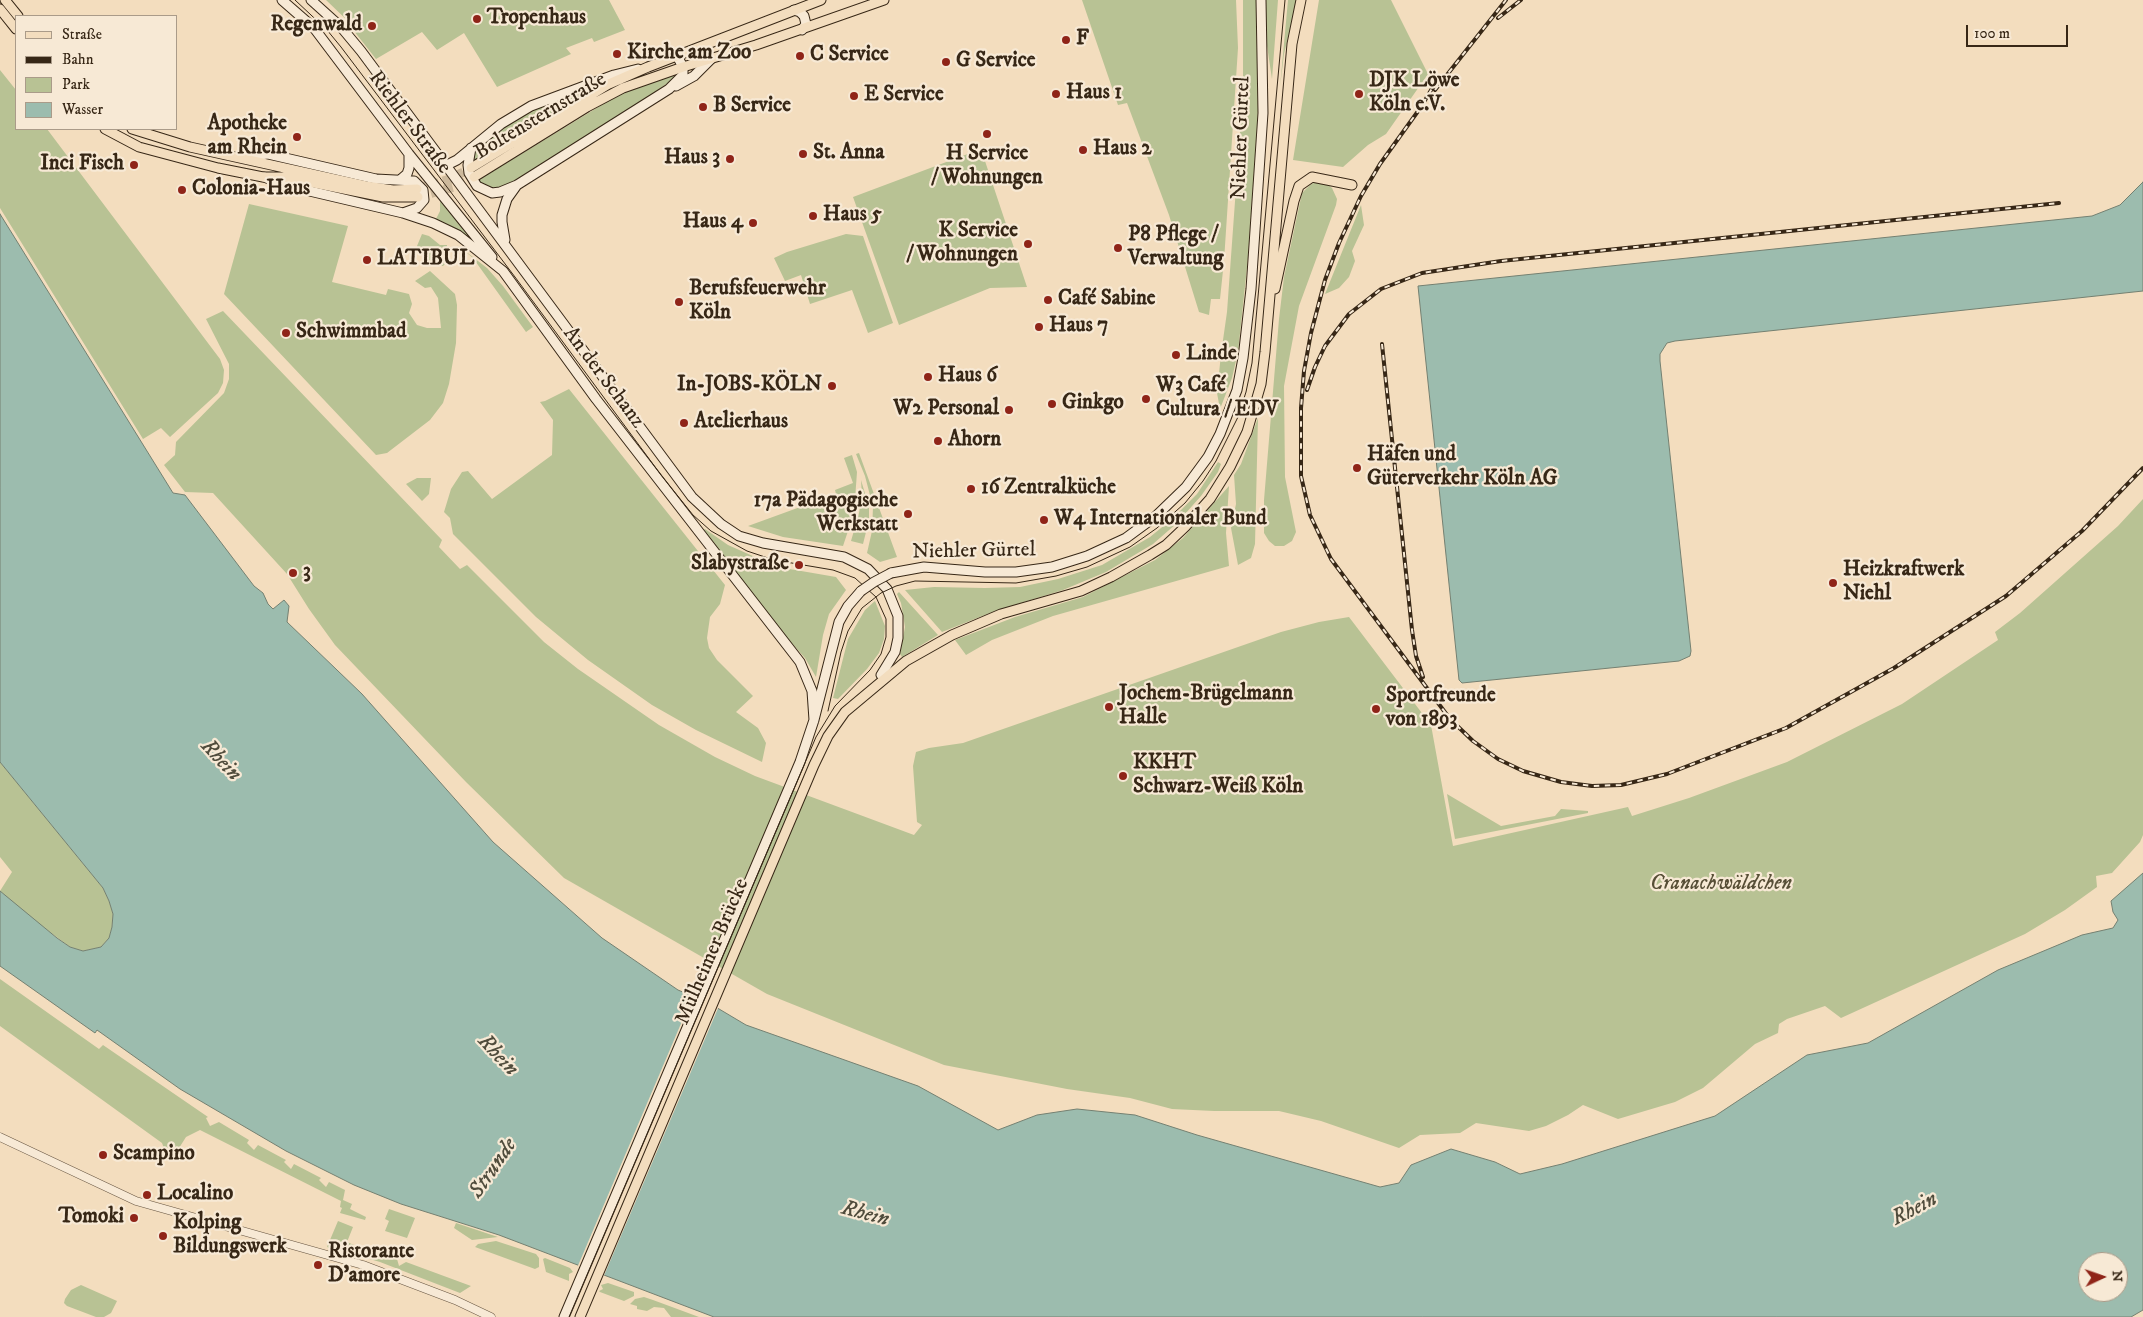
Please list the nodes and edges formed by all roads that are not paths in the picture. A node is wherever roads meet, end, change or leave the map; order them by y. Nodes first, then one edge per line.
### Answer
1 (5, 0) edge
2 (282, 0) edge
3 (311, 0) edge
4 (821, 0) edge
5 (884, 0) edge
6 (1260, 0) edge
7 (1300, 0) edge
8 (0, 9) edge
9 (794, 10) junction
10 (17, 15) edge
11 (15, 28) edge
12 (802, 30) junction
13 (677, 56) junction
14 (710, 59) junction
15 (648, 67) junction
16 (683, 67) junction
17 (669, 89) junction
18 (108, 130) edge
19 (135, 130) edge
20 (190, 146) junction
21 (471, 148) junction
22 (409, 154) junction
23 (235, 157) junction
24 (181, 159) junction
25 (447, 166) junction
26 (263, 177) junction
27 (400, 180) junction
28 (517, 184) junction
29 (1352, 186) dead end
30 (403, 213) junction
31 (509, 250) junction
32 (503, 271) junction
33 (1268, 314) junction
34 (1237, 450) junction
35 (951, 634) junction
36 (934, 641) joint
37 (881, 676) junction
38 (816, 706) junction
39 (845, 712) joint
40 (814, 720) joint
41 (0, 1137) edge
42 (491, 1317) edge
43 (564, 1317) edge
44 (578, 1317) edge

1 - 10 main road
2 - 22 main road, Riehler Straße
3 - 25 main road, Riehler Straße
4 - 9 main road, Boltensternstraße
5 - 12 main road, Boltensternstraße
6 - 38 main road, Niehler Gürtel, bridge
7 - 33 main road, Niehler Gürtel
7 - 34 main road, Niehler Gürtel
8 - 11 main road
9 - 12 main road
9 - 13 main road, Boltensternstraße
12 - 14 main road, Boltensternstraße
13 - 15 main road, Boltensternstraße
13 - 16 main road
14 - 16 main road, Boltensternstraße
14 - 17 main road
15 - 16 main road, Boltensternstraße
15 - 21 main road, Boltensternstraße
16 - 17 main road, Boltensternstraße
17 - 28 main road, Boltensternstraße
18 - 24 main road, An der Schanz
19 - 20 main road, An der Schanz
20 - 23 main road, An der Schanz
20 - 24 main road
21 - 25 main road, Boltensternstraße
21 - 28 main road, Boltensternstraße
22 - 27 main road
22 - 32 main road, Riehler Straße
23 - 26 main road, An der Schanz
23 - 27 main road, An der Schanz
24 - 26 main road, An der Schanz
25 - 31 main road, Riehler Straße
26 - 30 main road, An der Schanz
27 - 30 main road
28 - 31 main road
29 - 33 main road
30 - 32 main road, An der Schanz
31 - 37 main road, An der Schanz
32 - 38 main road, An der Schanz
33 - 34 main road, Niehler Gürtel
34 - 35 main road, Niehler Gürtel
35 - 36 main road, Niehler Gürtel
35 - 39 main road, Niehler Gürtel
36 - 37 main road, Mülheimer Brücke
37 - 44 main road, Mülheimer Brücke
38 - 40 main road, An der Schanz
39 - 44 main road, Mülheimer Brücke
40 - 43 main road, Mülheimer Brücke
41 - 42 street

